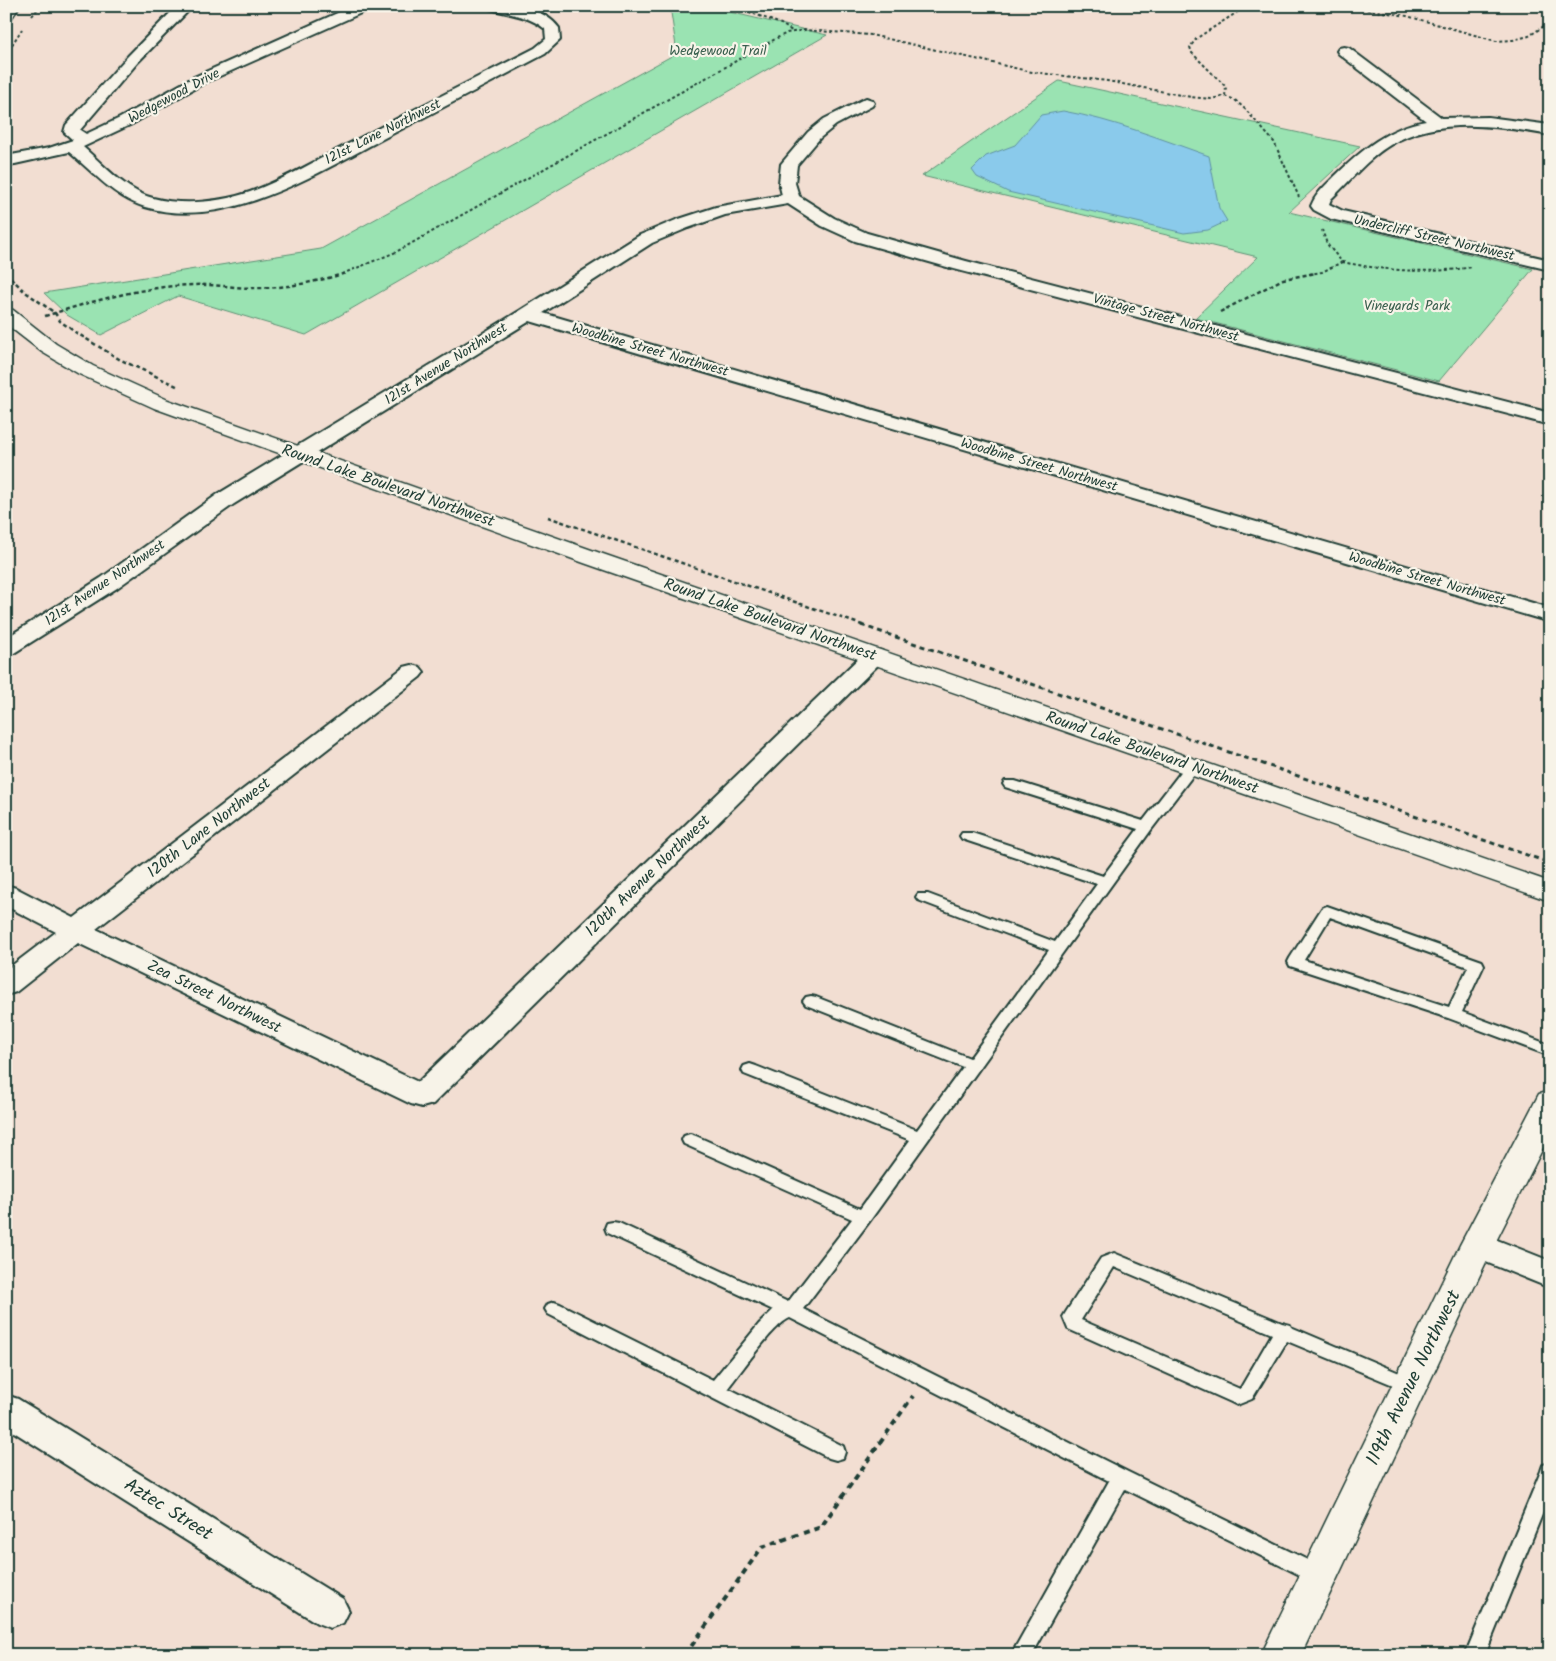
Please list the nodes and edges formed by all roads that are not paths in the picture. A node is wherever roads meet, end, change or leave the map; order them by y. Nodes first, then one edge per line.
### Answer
1 (13, 6) edge
2 (186, 6) edge
3 (365, 6) edge
4 (495, 6) edge
5 (6, 16) edge
6 (1344, 51) dead end
7 (866, 102) dead end
8 (1439, 123) junction
9 (1550, 130) edge
10 (78, 144) junction
11 (6, 161) edge
12 (791, 198) junction
13 (1550, 264) edge
14 (6, 314) edge
15 (528, 314) junction
16 (1550, 420) edge
17 (299, 454) junction
18 (1550, 615) edge
19 (6, 648) edge
20 (874, 656) junction
21 (412, 672) dead end
22 (1192, 767) junction
23 (1010, 784) dead end
24 (1146, 827) junction
25 (967, 836) dead end
26 (1106, 882) junction
27 (1550, 892) edge
28 (6, 894) edge
29 (923, 897) dead end
30 (76, 931) junction
31 (1058, 948) junction
32 (6, 985) edge
33 (811, 1001) dead end
34 (1453, 1014) junction
35 (1550, 1051) edge
36 (973, 1065) junction
37 (750, 1070) dead end
38 (422, 1096) joint
39 (1550, 1102) edge
40 (920, 1138) junction
41 (690, 1140) dead end
42 (863, 1217) junction
43 (613, 1228) dead end
44 (1477, 1245) junction
45 (1550, 1275) edge
46 (554, 1309) dead end
47 (791, 1311) junction
48 (1284, 1330) junction
49 (1410, 1385) junction
50 (716, 1390) junction
51 (6, 1409) edge
52 (836, 1452) dead end
53 (1550, 1471) edge
54 (1121, 1478) junction
55 (1320, 1576) junction
56 (330, 1611) dead end
57 (1021, 1655) edge
58 (1281, 1655) edge
59 (1475, 1655) edge

1 - 5 main road
2 - 10 street, 121st Lane Northwest
3 - 10 street, Wedgewood Drive
4 - 10 street, 121st Lane Northwest
6 - 8 street
7 - 12 street
8 - 9 street
8 - 13 street, Undercliff Street Northwest
10 - 11 street, Wedgewood Drive
12 - 15 street, 121st Avenue Northwest
12 - 16 street, Vintage Street Northwest
14 - 17 main road, Round Lake Boulevard Northwest
15 - 17 street, 121st Avenue Northwest
15 - 18 street, Woodbine Street Northwest
17 - 19 street, 121st Avenue Northwest
17 - 20 main road, Round Lake Boulevard Northwest
20 - 22 main road, Round Lake Boulevard Northwest
20 - 38 street, 120th Avenue Northwest
21 - 30 street, 120th Lane Northwest
22 - 24 lane
22 - 27 main road, Round Lake Boulevard Northwest
23 - 24 lane
24 - 26 lane
25 - 26 lane
26 - 31 lane
28 - 30 street, Zea Street Northwest
29 - 31 lane
30 - 32 street, 120th Lane Northwest
30 - 38 street, Zea Street Northwest
31 - 36 lane
33 - 36 lane
34 - 34 lane
34 - 35 lane
36 - 40 lane
37 - 40 lane
39 - 44 main road, 119th Avenue Northwest
40 - 42 lane
41 - 42 lane
42 - 47 lane
43 - 47 lane
44 - 45 street
44 - 49 main road, 119th Avenue Northwest
46 - 50 lane
47 - 50 lane
47 - 54 lane
48 - 48 lane
48 - 49 lane
49 - 55 main road, 119th Avenue Northwest
50 - 52 lane
51 - 56 street, Aztec Street
53 - 59 lane
54 - 55 lane
54 - 57 lane
55 - 58 main road, 119th Avenue Northwest

